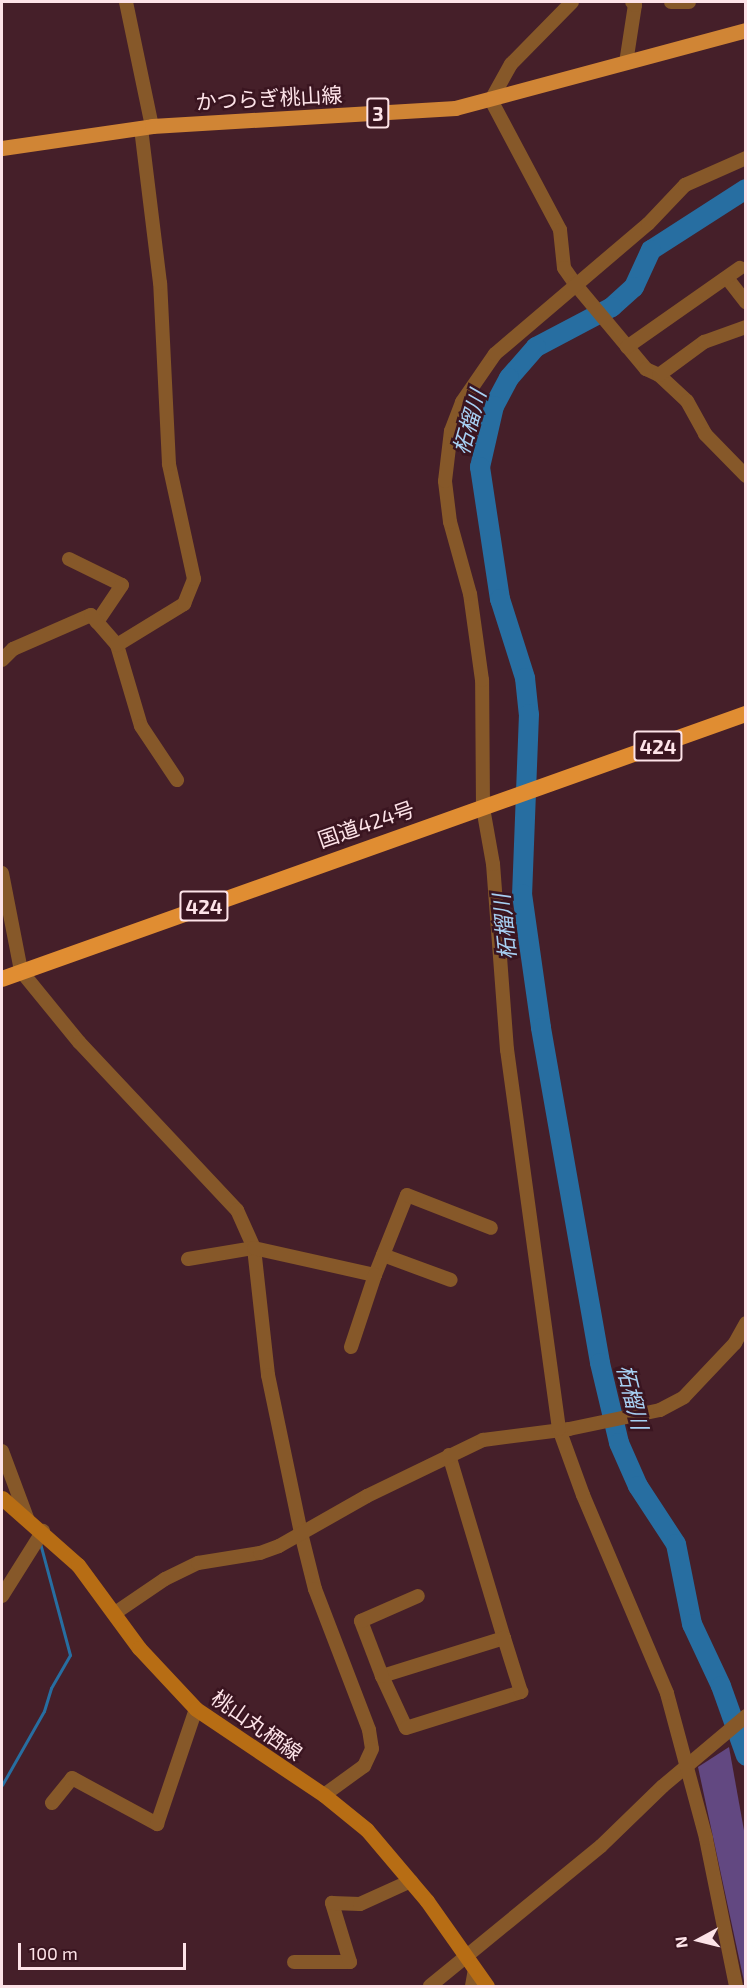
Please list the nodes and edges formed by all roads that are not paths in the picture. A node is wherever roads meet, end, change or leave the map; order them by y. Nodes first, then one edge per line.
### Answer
1 (126, 2) edge
2 (572, 2) edge
3 (671, 2) edge
4 (689, 2) edge
5 (635, 3) edge
6 (746, 30) edge
7 (626, 63) junction
8 (491, 100) junction
9 (147, 127) junction
10 (2, 148) edge
11 (746, 158) edge
12 (740, 268) dead end
13 (727, 278) junction
14 (575, 284) junction
15 (746, 302) edge
16 (746, 327) edge
17 (625, 345) junction
18 (659, 375) junction
19 (746, 476) edge
20 (69, 559) dead end
21 (97, 622) junction
22 (117, 645) junction
23 (2, 660) edge
24 (746, 714) edge
25 (177, 780) dead end
26 (486, 807) junction
27 (2, 873) edge
28 (21, 971) junction
29 (2, 979) edge
30 (491, 1228) dead end
31 (254, 1248) junction
32 (383, 1255) junction
33 (188, 1259) dead end
34 (375, 1275) junction
35 (451, 1280) dead end
36 (746, 1323) edge
37 (740, 1341) edge
38 (351, 1347) dead end
39 (564, 1429) junction
40 (2, 1451) edge
41 (449, 1455) junction
42 (2, 1498) edge
43 (27, 1518) junction
44 (43, 1531) junction
45 (301, 1533) junction
46 (2, 1596) edge
47 (418, 1596) dead end
48 (114, 1613) junction
49 (504, 1638) junction
50 (382, 1676) junction
51 (196, 1709) junction
52 (746, 1716) edge
53 (691, 1762) junction
54 (324, 1795) junction
55 (52, 1803) dead end
56 (411, 1881) junction
57 (465, 1954) junction
58 (294, 1962) dead end
59 (475, 1969) junction
60 (430, 1986) edge
61 (472, 1986) edge
62 (487, 1986) edge
63 (736, 1986) edge

1 - 9 street
2 - 8 street
3 - 4 street
5 - 7 street
6 - 7 main road, かつらぎ桃山線 / 3
7 - 8 main road, かつらぎ桃山線 / 3
8 - 9 main road, かつらぎ桃山線 / 3
8 - 14 street
9 - 10 main road, かつらぎ桃山線 / 3
9 - 22 street
11 - 14 street
12 - 13 street
13 - 15 street
13 - 17 street
14 - 17 street
14 - 26 street
16 - 18 street
17 - 18 street
18 - 19 street
20 - 21 street
21 - 22 street
21 - 23 street
22 - 25 street
24 - 26 highway, 国道424号 / 424
26 - 28 highway, 国道424号 / 424
26 - 39 street
27 - 28 street
28 - 29 highway, 国道424号 / 424
28 - 31 street
30 - 32 street
31 - 33 street
31 - 34 street
31 - 45 street
32 - 34 street
32 - 35 street
34 - 38 street
36 - 37 street
37 - 39 street
39 - 41 street
39 - 53 street
40 - 43 street
41 - 45 street
41 - 49 street
42 - 43 main road, 桃山丸栖線
43 - 44 main road, 桃山丸栖線
44 - 46 street
44 - 48 main road, 桃山丸栖線
45 - 48 street
45 - 54 street
47 - 50 street
48 - 51 main road, 桃山丸栖線
49 - 50 street
49 - 50 street
51 - 54 main road, 桃山丸栖線
51 - 55 street
52 - 53 street
53 - 57 street
53 - 63 street
54 - 56 main road, 桃山丸栖線
56 - 57 main road, 桃山丸栖線
56 - 58 street
57 - 59 main road, 桃山丸栖線
57 - 60 street
59 - 61 street
59 - 62 main road, 桃山丸栖線

